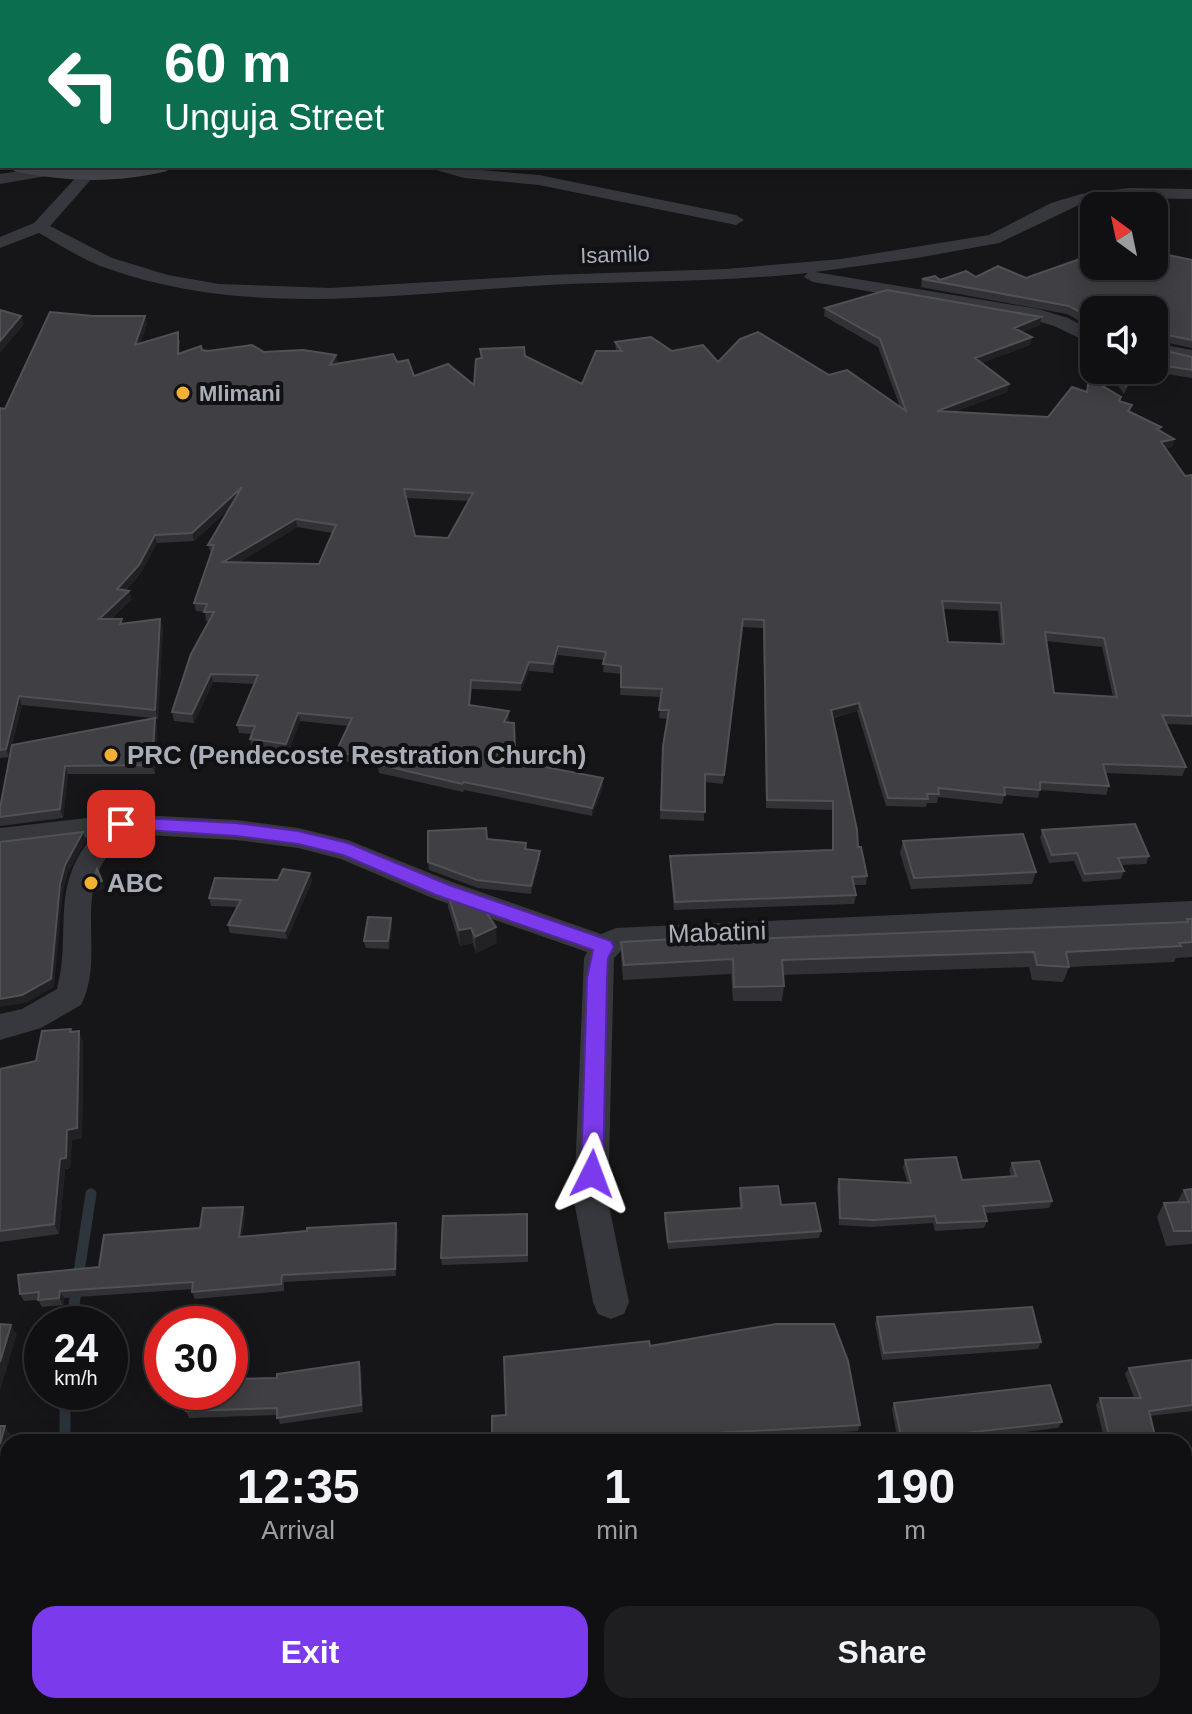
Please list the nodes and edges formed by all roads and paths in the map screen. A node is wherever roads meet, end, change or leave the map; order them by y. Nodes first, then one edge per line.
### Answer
1 (34, 168) edge
2 (152, 168) edge
3 (446, 168) edge
4 (52, 171) junction
5 (87, 175) junction
6 (0, 179) edge
7 (1192, 194) edge
8 (736, 220) dead end
9 (40, 227) junction
10 (3, 240) edge
11 (769, 271) junction
12 (1080, 332) edge
13 (1168, 352) edge
14 (1192, 356) edge
15 (121, 824) junction
16 (0, 838) edge
17 (1192, 912) edge
18 (605, 947) junction
19 (0, 1027) edge
20 (611, 1302) dead end

1 - 4 street
2 - 5 street
3 - 8 street
4 - 5 street
4 - 6 street
5 - 9 street
7 - 11 street, Isamilo
9 - 10 street
9 - 11 street, Isamilo
11 - 12 street
13 - 14 street
15 - 16 street
15 - 18 street
15 - 19 street
17 - 18 street, Mabatini
18 - 20 street

